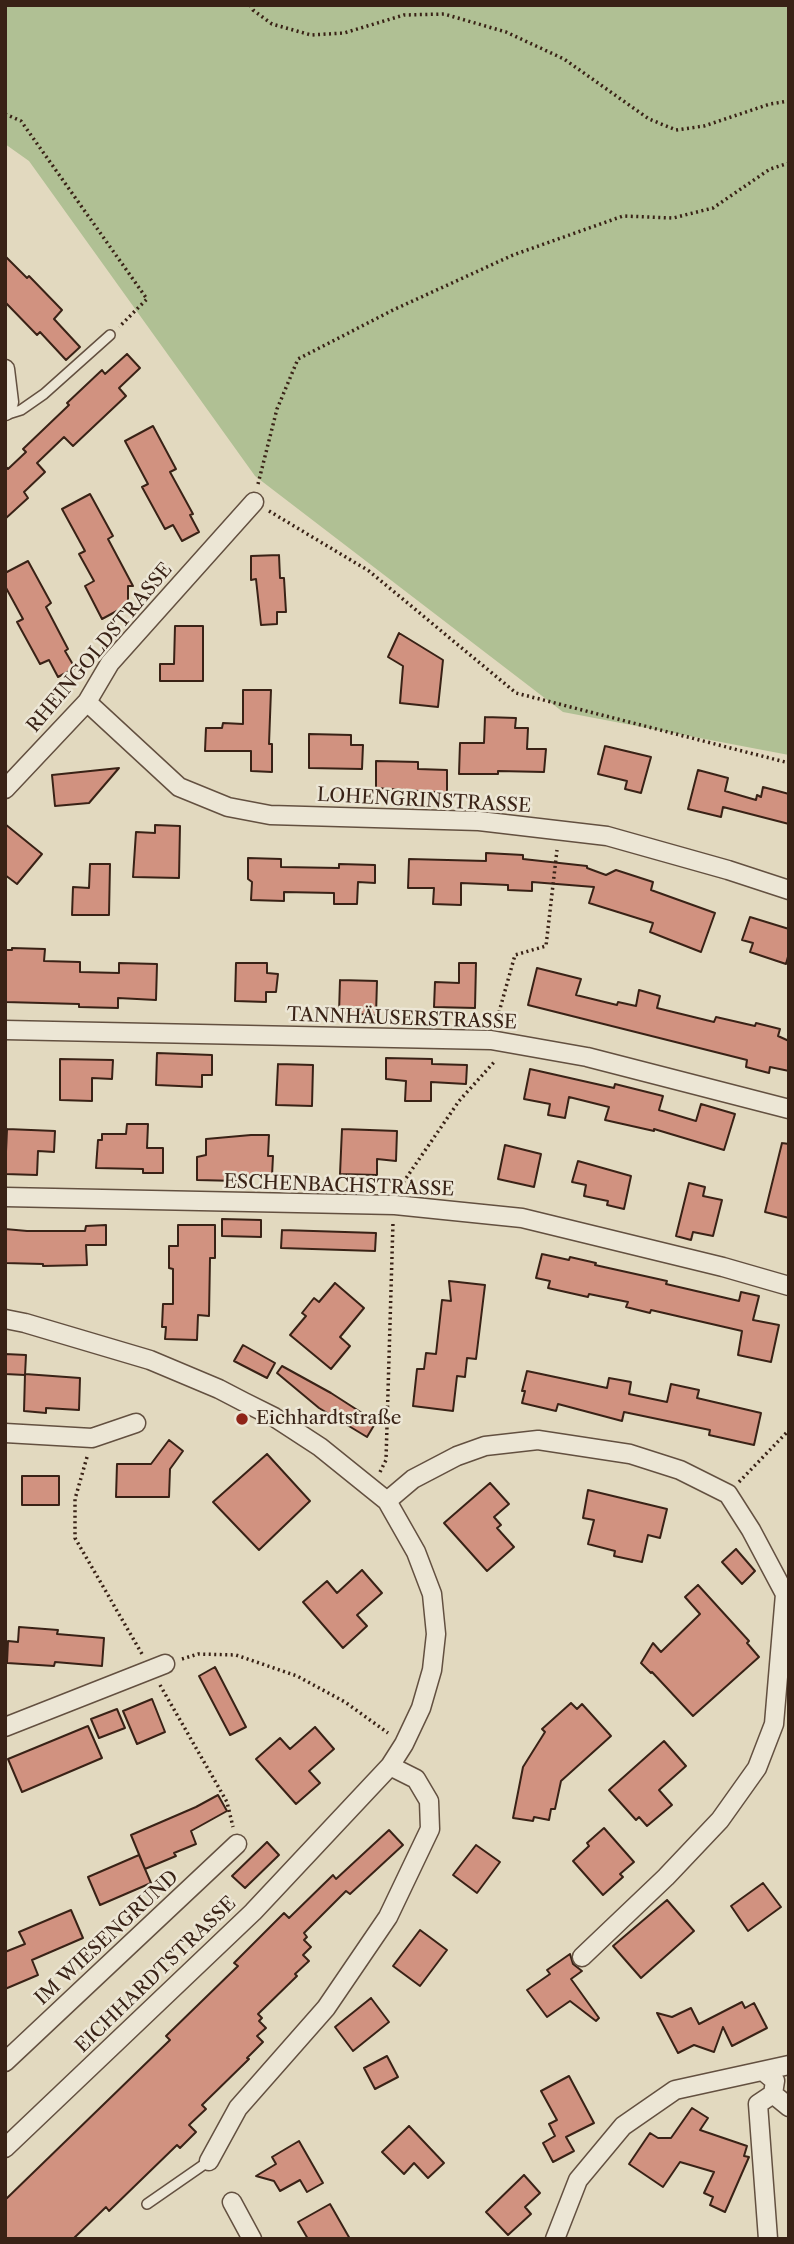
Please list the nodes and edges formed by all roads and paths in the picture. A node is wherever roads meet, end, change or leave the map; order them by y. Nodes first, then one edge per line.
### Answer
1 (250, 5) edge
2 (789, 101) edge
3 (5, 114) edge
4 (789, 163) edge
5 (110, 335) joint
6 (5, 369) edge
7 (5, 413) edge
8 (254, 502) junction
9 (87, 702) junction
10 (789, 764) edge
11 (5, 789) edge
12 (559, 831) junction
13 (789, 890) edge
14 (5, 1030) edge
15 (491, 1040) junction
16 (512, 1042) junction
17 (789, 1109) edge
18 (5, 1197) edge
19 (395, 1205) junction
20 (789, 1286) edge
21 (5, 1319) edge
22 (136, 1423) dead end
23 (789, 1430) edge
24 (5, 1433) edge
25 (92, 1438) junction
26 (372, 1488) junction
27 (728, 1494) junction
28 (387, 1501) junction
29 (158, 1666) junction
30 (5, 1727) edge
31 (404, 1744) junction
32 (390, 1766) junction
33 (237, 1844) joint
34 (582, 1957) dead end
35 (5, 2062) edge
36 (789, 2065) edge
37 (759, 2071) junction
38 (765, 2099) junction
39 (789, 2107) edge
40 (5, 2148) edge
41 (209, 2161) joint
42 (232, 2202) dead end
43 (147, 2204) dead end
44 (769, 2238) edge
45 (252, 2239) edge
46 (555, 2239) edge

1 - 2 path
3 - 5 path
4 - 8 path
5 - 7 lane
6 - 7 street
8 - 9 street, RHEINGOLDSTRASSE
8 - 10 path
9 - 11 street, RHEINGOLDSTRASSE
9 - 12 street, LOHENGRINSTRASSE
12 - 13 street, LOHENGRINSTRASSE
12 - 15 path
14 - 15 street, TANNHÄUSERSTRASSE
15 - 16 street, TANNHÄUSERSTRASSE
16 - 17 street, TANNHÄUSERSTRASSE
16 - 19 path
18 - 19 street, ESCHENBACHSTRASSE
19 - 20 street, ESCHENBACHSTRASSE
19 - 26 path
21 - 26 street, EICHHARDTSTRASSE
22 - 25 street
23 - 27 path
24 - 25 street
25 - 29 path
26 - 28 street, EICHHARDTSTRASSE
27 - 28 street
27 - 34 street
28 - 31 street, EICHHARDTSTRASSE
29 - 30 street
29 - 31 path
29 - 33 path
31 - 32 street, EICHHARDTSTRASSE
32 - 40 street, EICHHARDTSTRASSE
32 - 41 street
33 - 35 street, IM WIESENGRUND
36 - 37 street
37 - 38 street
37 - 46 street
38 - 39 street
38 - 44 street
41 - 43 lane
42 - 45 street

